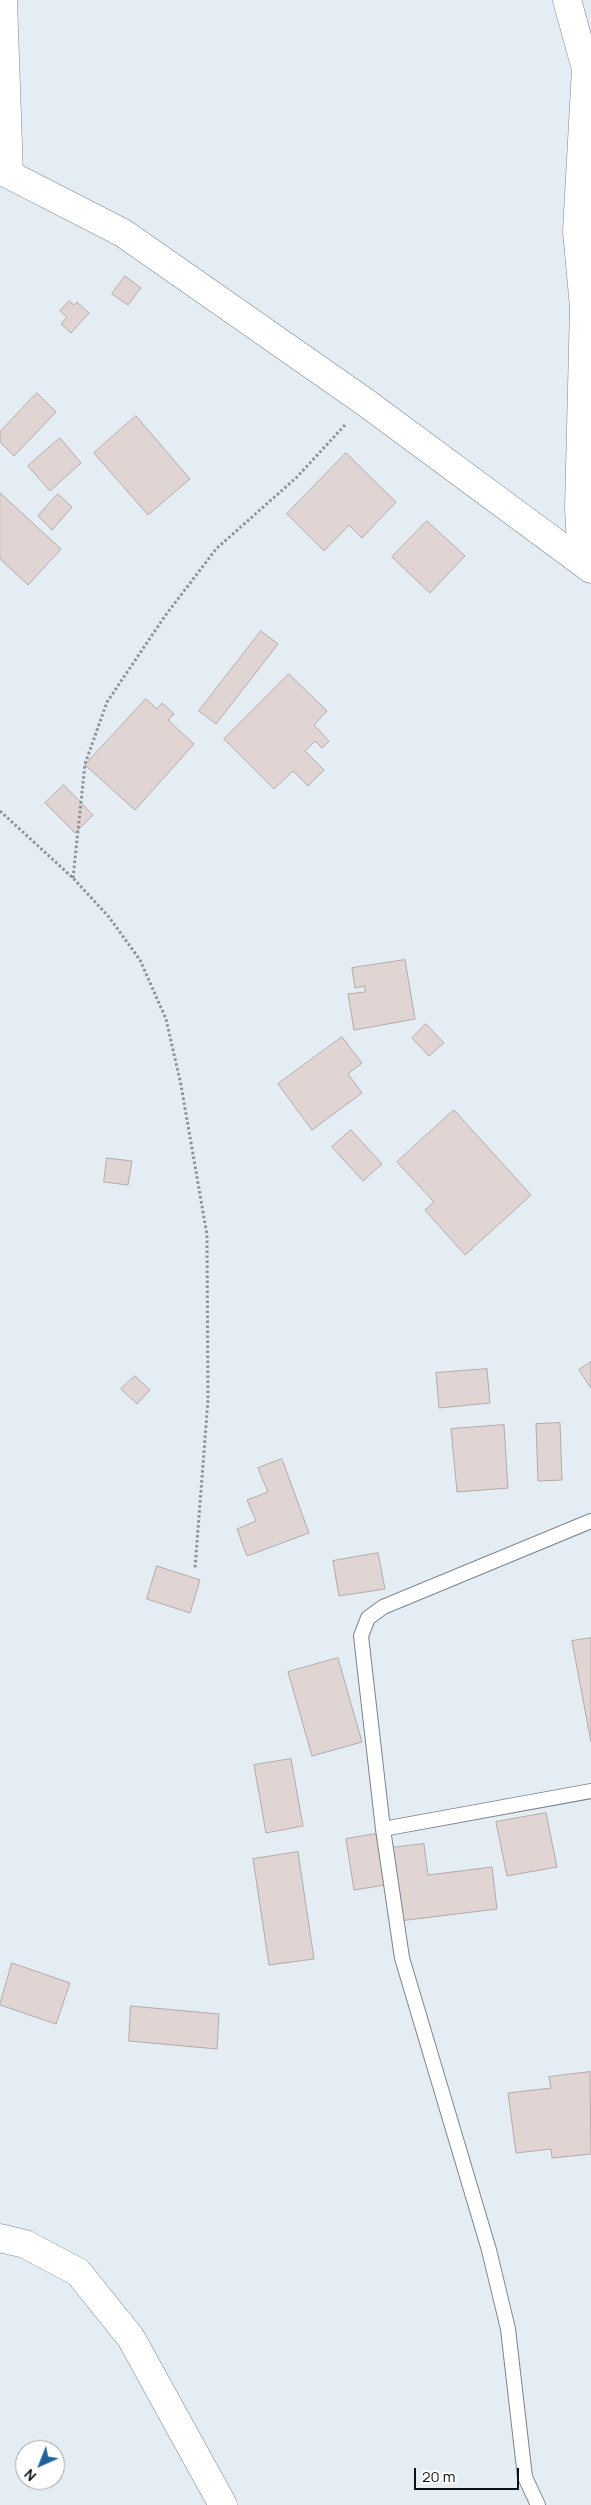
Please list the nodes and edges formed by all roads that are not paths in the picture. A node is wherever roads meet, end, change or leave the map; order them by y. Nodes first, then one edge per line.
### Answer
1 (3, 0) edge
2 (567, 0) edge
3 (588, 64) edge
4 (5, 172) edge
5 (587, 565) edge
6 (591, 1521) edge
7 (591, 1791) edge
8 (383, 1829) junction
9 (0, 2238) edge
10 (223, 2505) edge
11 (538, 2505) edge

1 - 4 street
2 - 3 street
3 - 5 street
4 - 5 street
6 - 8 lane
7 - 8 lane
8 - 11 lane
9 - 10 street

